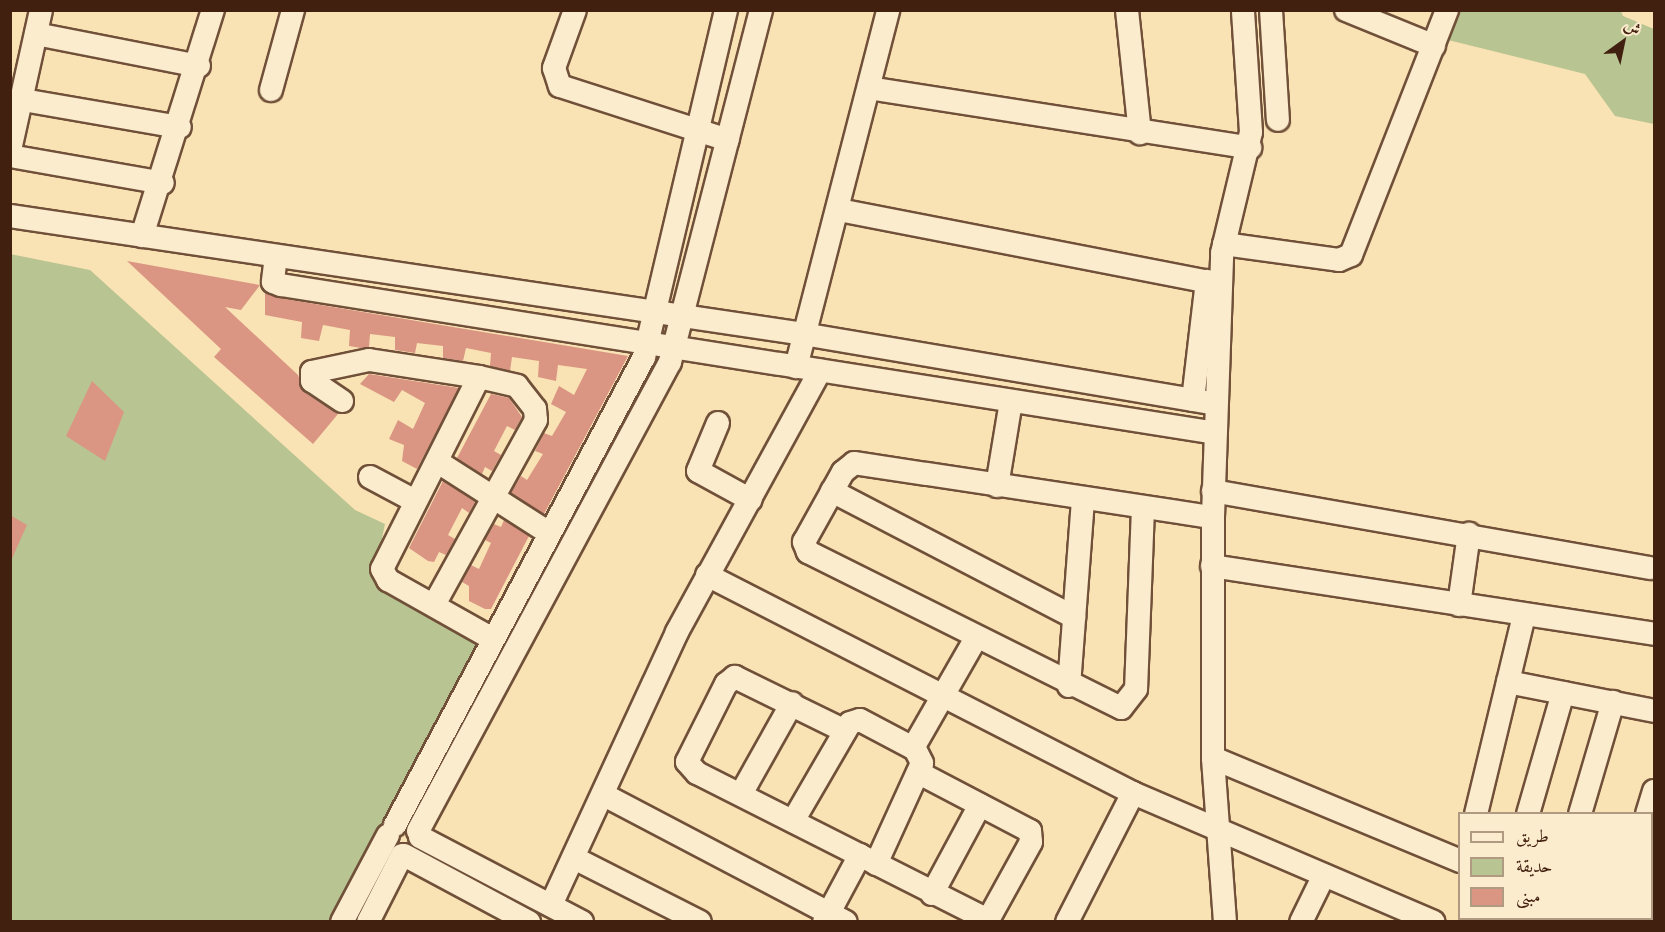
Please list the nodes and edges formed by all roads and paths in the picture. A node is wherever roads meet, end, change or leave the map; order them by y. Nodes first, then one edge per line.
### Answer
1 (41, 10) edge
2 (213, 10) edge
3 (293, 10) edge
4 (302, 10) edge
5 (309, 10) edge
6 (575, 10) edge
7 (726, 10) edge
8 (761, 10) edge
9 (888, 10) edge
10 (1127, 10) edge
11 (1243, 10) edge
12 (1271, 10) edge
13 (1346, 10) edge
14 (1447, 10) edge
15 (36, 34) junction
16 (1434, 46) junction
17 (199, 66) junction
18 (869, 88) junction
19 (270, 90) dead end
20 (23, 100) junction
21 (1278, 120) dead end
22 (180, 127) junction
23 (695, 129) junction
24 (1140, 133) junction
25 (728, 140) junction
26 (1250, 148) junction
27 (10, 150) edge
28 (10, 156) edge
29 (163, 183) junction
30 (839, 210) junction
31 (10, 216) edge
32 (142, 236) junction
33 (1224, 244) junction
34 (276, 256) junction
35 (1214, 283) junction
36 (654, 312) junction
37 (682, 316) junction
38 (804, 334) junction
39 (648, 341) junction
40 (675, 346) junction
41 (796, 367) junction
42 (820, 371) junction
43 (479, 377) junction
44 (1193, 400) junction
45 (342, 401) dead end
46 (1011, 401) junction
47 (1216, 404) junction
48 (718, 423) dead end
49 (1215, 433) junction
50 (438, 462) junction
51 (370, 477) dead end
52 (997, 486) junction
53 (832, 491) junction
54 (1213, 491) junction
55 (490, 496) junction
56 (751, 500) junction
57 (1083, 500) junction
58 (415, 501) junction
59 (1143, 508) junction
60 (1212, 517) junction
61 (552, 526) junction
62 (579, 533) junction
63 (1469, 534) junction
64 (1212, 566) junction
65 (1650, 567) dead end
66 (707, 575) junction
67 (1459, 604) junction
68 (434, 605) junction
69 (1524, 615) junction
70 (1074, 617) junction
71 (1654, 634) edge
72 (491, 638) junction
73 (976, 638) junction
74 (1508, 682) junction
75 (1069, 686) junction
76 (464, 687) junction
77 (1563, 693) junction
78 (942, 695) junction
79 (490, 699) junction
80 (1613, 702) junction
81 (792, 703) junction
82 (1654, 711) edge
83 (845, 731) junction
84 (913, 748) junction
85 (1213, 759) junction
86 (919, 773) junction
87 (1654, 791) edge
88 (1133, 793) junction
89 (741, 794) junction
90 (604, 795) junction
91 (980, 805) junction
92 (1476, 812) edge
93 (1528, 812) edge
94 (1580, 812) edge
95 (1647, 812) edge
96 (793, 821) junction
97 (391, 830) junction
98 (1216, 830) junction
99 (419, 834) junction
100 (403, 855) junction
101 (574, 858) junction
102 (868, 859) junction
103 (1458, 860) edge
104 (1324, 875) junction
105 (932, 894) junction
106 (551, 905) junction
107 (833, 918) edge
108 (375, 919) edge
109 (342, 921) edge
110 (529, 921) edge
111 (582, 921) edge
112 (700, 921) edge
113 (1067, 921) edge
114 (1225, 921) edge
115 (1301, 921) edge
116 (1434, 921) edge

1 - 15 street
2 - 17 street
3 - 19 street
4 - 5 street
6 - 23 street
7 - 23 street
8 - 25 street
9 - 18 street
10 - 24 street
11 - 26 street
12 - 21 street
13 - 16 street
14 - 16 street
15 - 17 street
15 - 20 street
16 - 33 street
17 - 22 street
18 - 24 street
18 - 30 street
20 - 22 street
20 - 27 street
22 - 29 street
23 - 25 street
23 - 36 street
24 - 26 street
25 - 37 street
26 - 33 street
28 - 29 street
29 - 32 street
30 - 35 street
30 - 38 street
31 - 32 street
32 - 34 street
33 - 35 street
34 - 36 street
34 - 39 street
35 - 44 street
35 - 47 street
36 - 37 street
36 - 39 street
37 - 38 street
37 - 40 street
38 - 41 street
38 - 44 street
39 - 40 street
39 - 61 street
40 - 41 street
40 - 62 street
41 - 42 street
42 - 46 street
42 - 56 street
43 - 45 street
43 - 50 street
43 - 55 street
44 - 47 street
46 - 49 street
46 - 52 street
47 - 49 street
48 - 56 street
49 - 54 street
50 - 55 street
50 - 58 street
51 - 58 street
52 - 53 street
52 - 57 street
53 - 70 street
53 - 73 street
54 - 60 street
54 - 63 street
55 - 61 street
55 - 68 street
56 - 66 street
57 - 59 street
57 - 70 street
58 - 68 street
59 - 60 street
59 - 75 street
60 - 64 street
61 - 62 street
61 - 72 street
62 - 79 street
63 - 65 street
63 - 67 street
64 - 67 street
64 - 85 street
66 - 78 street
66 - 90 street
67 - 69 street
68 - 72 street
69 - 71 street
69 - 74 street
70 - 75 street
72 - 76 street
73 - 75 street
73 - 78 street
74 - 77 street
74 - 92 street
76 - 79 street
76 - 97 street
77 - 80 street
77 - 93 street
78 - 84 street
78 - 88 street
79 - 99 street
80 - 82 street
80 - 94 street
81 - 83 street
81 - 89 street
81 - 89 street
83 - 84 street
83 - 96 street
84 - 86 street
85 - 98 street
85 - 103 street
86 - 91 street
86 - 102 street
87 - 95 street
88 - 98 street
88 - 113 street
89 - 96 street
90 - 101 street
90 - 107 street
91 - 105 street
91 - 105 street
96 - 102 street
97 - 99 street
97 - 100 street
97 - 109 street
98 - 104 street
98 - 114 street
99 - 100 street
99 - 106 street
100 - 108 street
100 - 110 street
101 - 106 street
101 - 112 street
102 - 105 street
102 - 107 street
104 - 115 street
104 - 116 street
106 - 111 street

